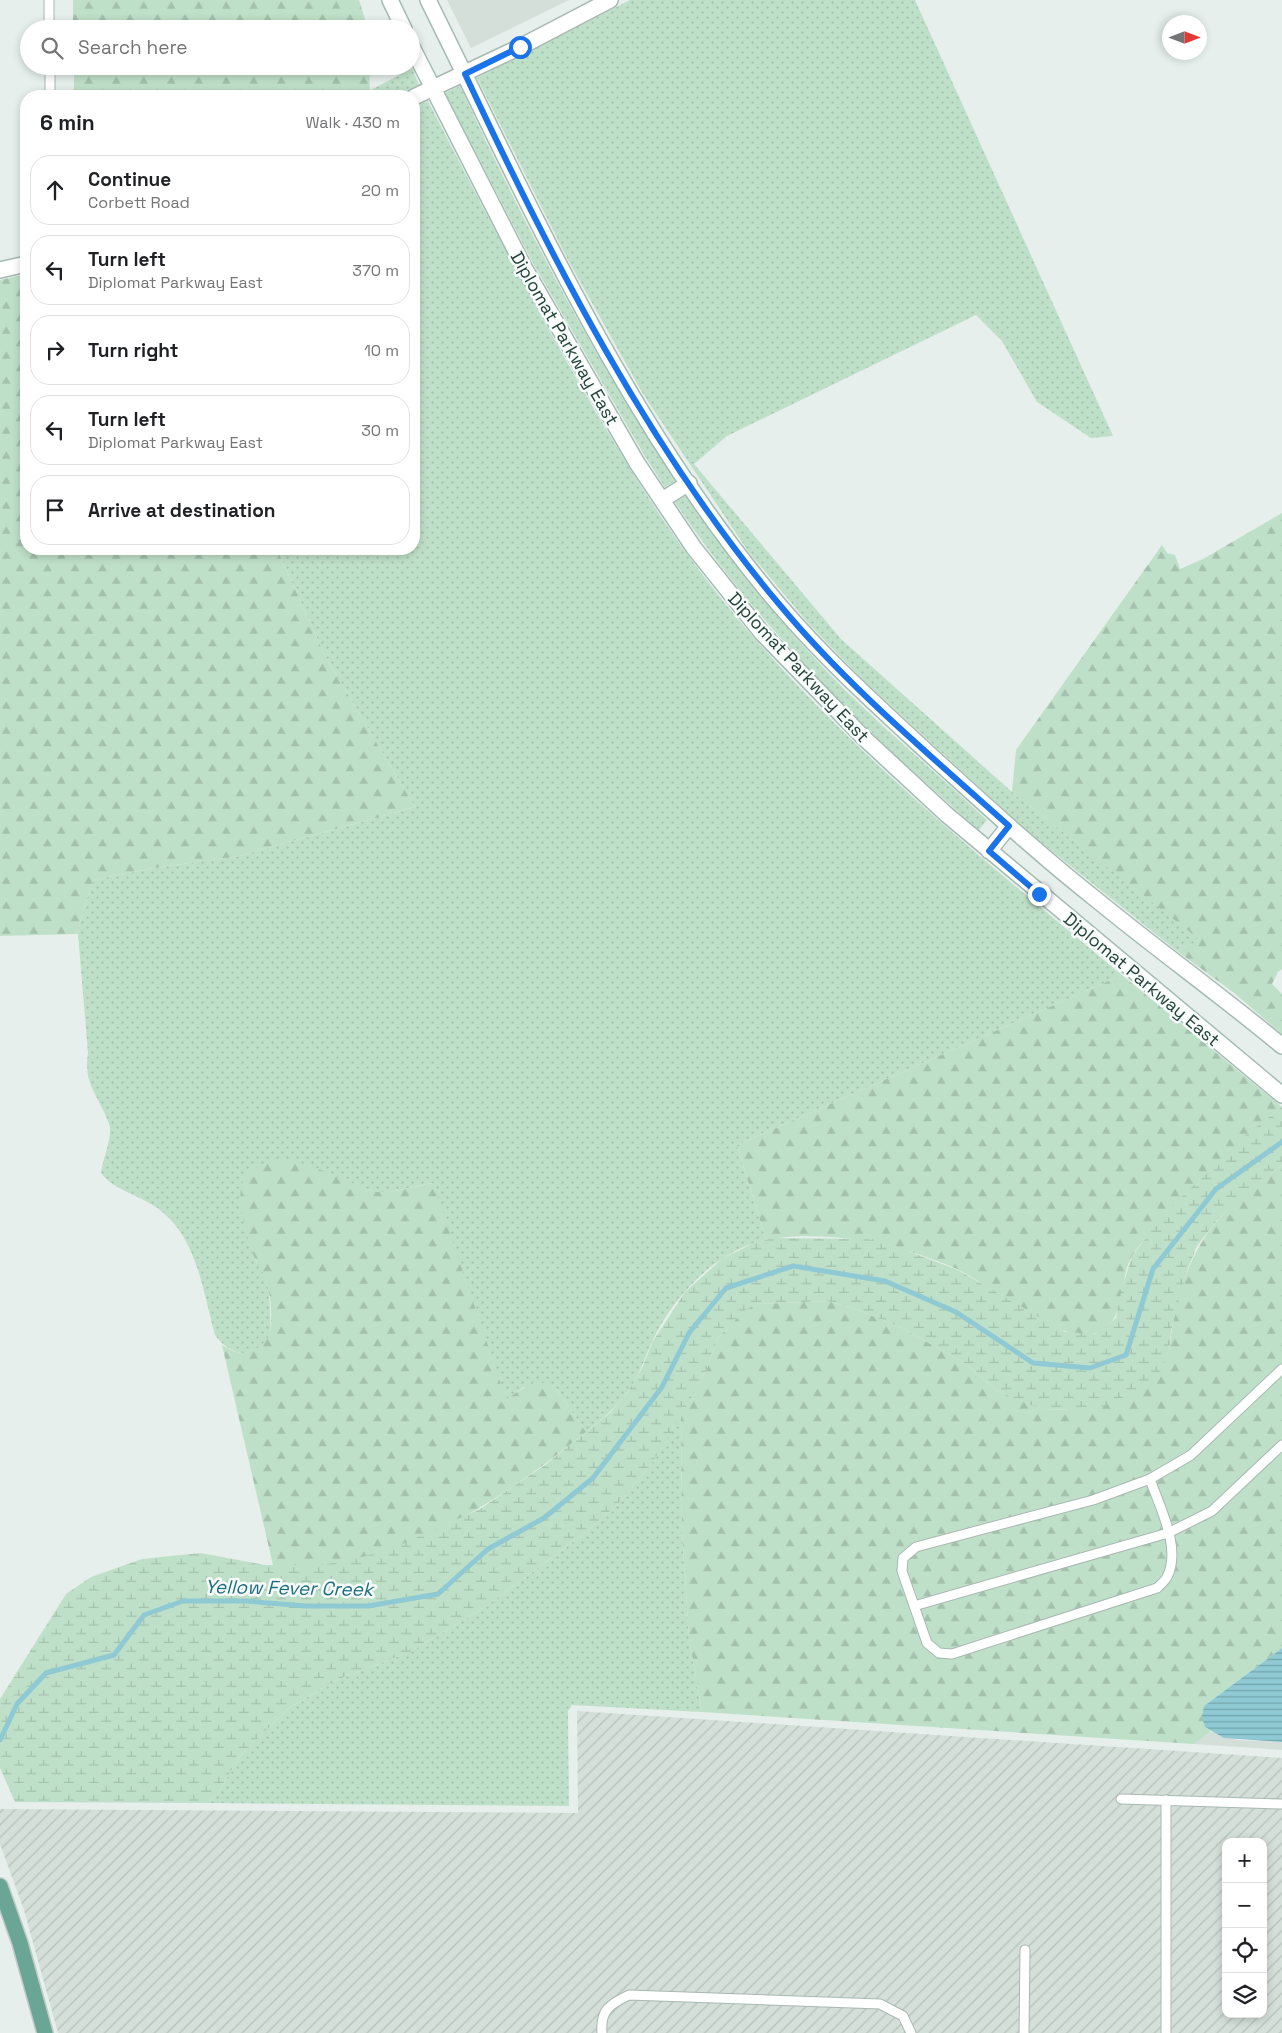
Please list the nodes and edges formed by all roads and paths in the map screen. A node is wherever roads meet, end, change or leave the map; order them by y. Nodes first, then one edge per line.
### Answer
1 (49, 0) edge
2 (390, 0) edge
3 (428, 0) edge
4 (610, 0) edge
5 (49, 20) edge
6 (400, 20) edge
7 (420, 64) edge
8 (465, 74) junction
9 (50, 75) edge
10 (432, 89) junction
11 (50, 90) edge
12 (420, 94) edge
13 (20, 265) edge
14 (0, 270) edge
15 (689, 483) junction
16 (662, 500) junction
17 (1009, 826) junction
18 (989, 851) junction
19 (1282, 1046) edge
20 (1282, 1095) edge
21 (1282, 1369) edge
22 (1282, 1445) edge
23 (1150, 1479) junction
24 (1168, 1533) junction
25 (914, 1606) junction
26 (1121, 1799) dead end
27 (1166, 1800) junction
28 (1282, 1804) edge
29 (0, 1886) edge
30 (1025, 1950) dead end
31 (45, 2033) edge
32 (602, 2033) edge
33 (911, 2033) edge
34 (1024, 2033) edge
35 (1166, 2033) edge

1 - 5 lane
2 - 6 main road
3 - 8 main road, Diplomat Parkway East
4 - 8 main road
7 - 10 main road, Diplomat Parkway East
8 - 10 main road
8 - 15 main road, Diplomat Parkway East
9 - 11 lane
10 - 12 main road
10 - 16 main road, Diplomat Parkway East
13 - 14 main road
15 - 16 main road
15 - 17 main road, Diplomat Parkway East
16 - 18 main road, Diplomat Parkway East
17 - 18 main road
17 - 19 main road, Diplomat Parkway East
18 - 20 main road, Diplomat Parkway East
21 - 23 lane
22 - 24 lane
23 - 24 lane
23 - 25 lane
24 - 25 lane
24 - 25 lane
26 - 27 lane
27 - 28 lane
27 - 35 lane
29 - 31 main road
30 - 34 lane
32 - 33 lane

